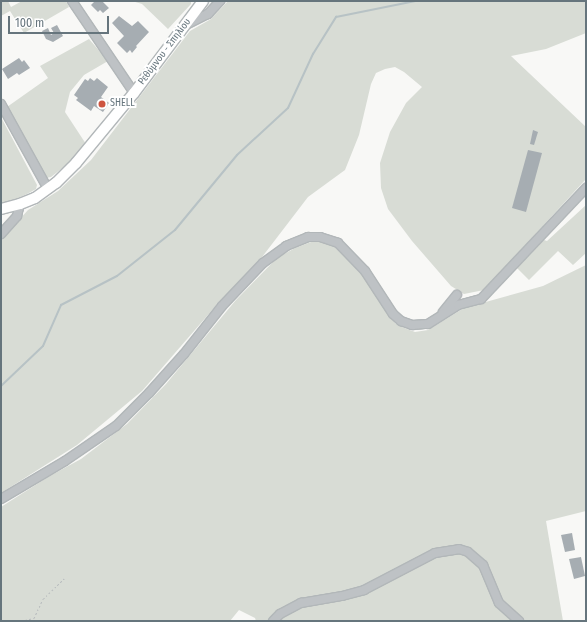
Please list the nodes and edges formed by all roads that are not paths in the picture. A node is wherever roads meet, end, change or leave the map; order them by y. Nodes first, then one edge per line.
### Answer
1 (72, 1) edge
2 (203, 1) edge
3 (220, 1) edge
4 (186, 24) junction
5 (134, 93) junction
6 (1, 104) edge
7 (586, 188) edge
8 (48, 189) junction
9 (20, 204) junction
10 (1, 209) edge
11 (1, 234) edge
12 (457, 295) dead end
13 (436, 320) junction
14 (1, 499) edge
15 (273, 621) edge
16 (518, 621) edge

1 - 5 street
2 - 4 main road, Ρεθύμνου - Σπηλίου
3 - 4 street
4 - 5 main road, Ρεθύμνου - Σπηλίου
5 - 8 main road, Ρεθύμνου - Σπηλίου
6 - 8 street
7 - 13 street
8 - 9 main road, Ρεθύμνου - Σπηλίου
9 - 10 main road, Ρεθύμνου - Σπηλίου
9 - 11 street
12 - 13 street
13 - 14 street
15 - 16 street

